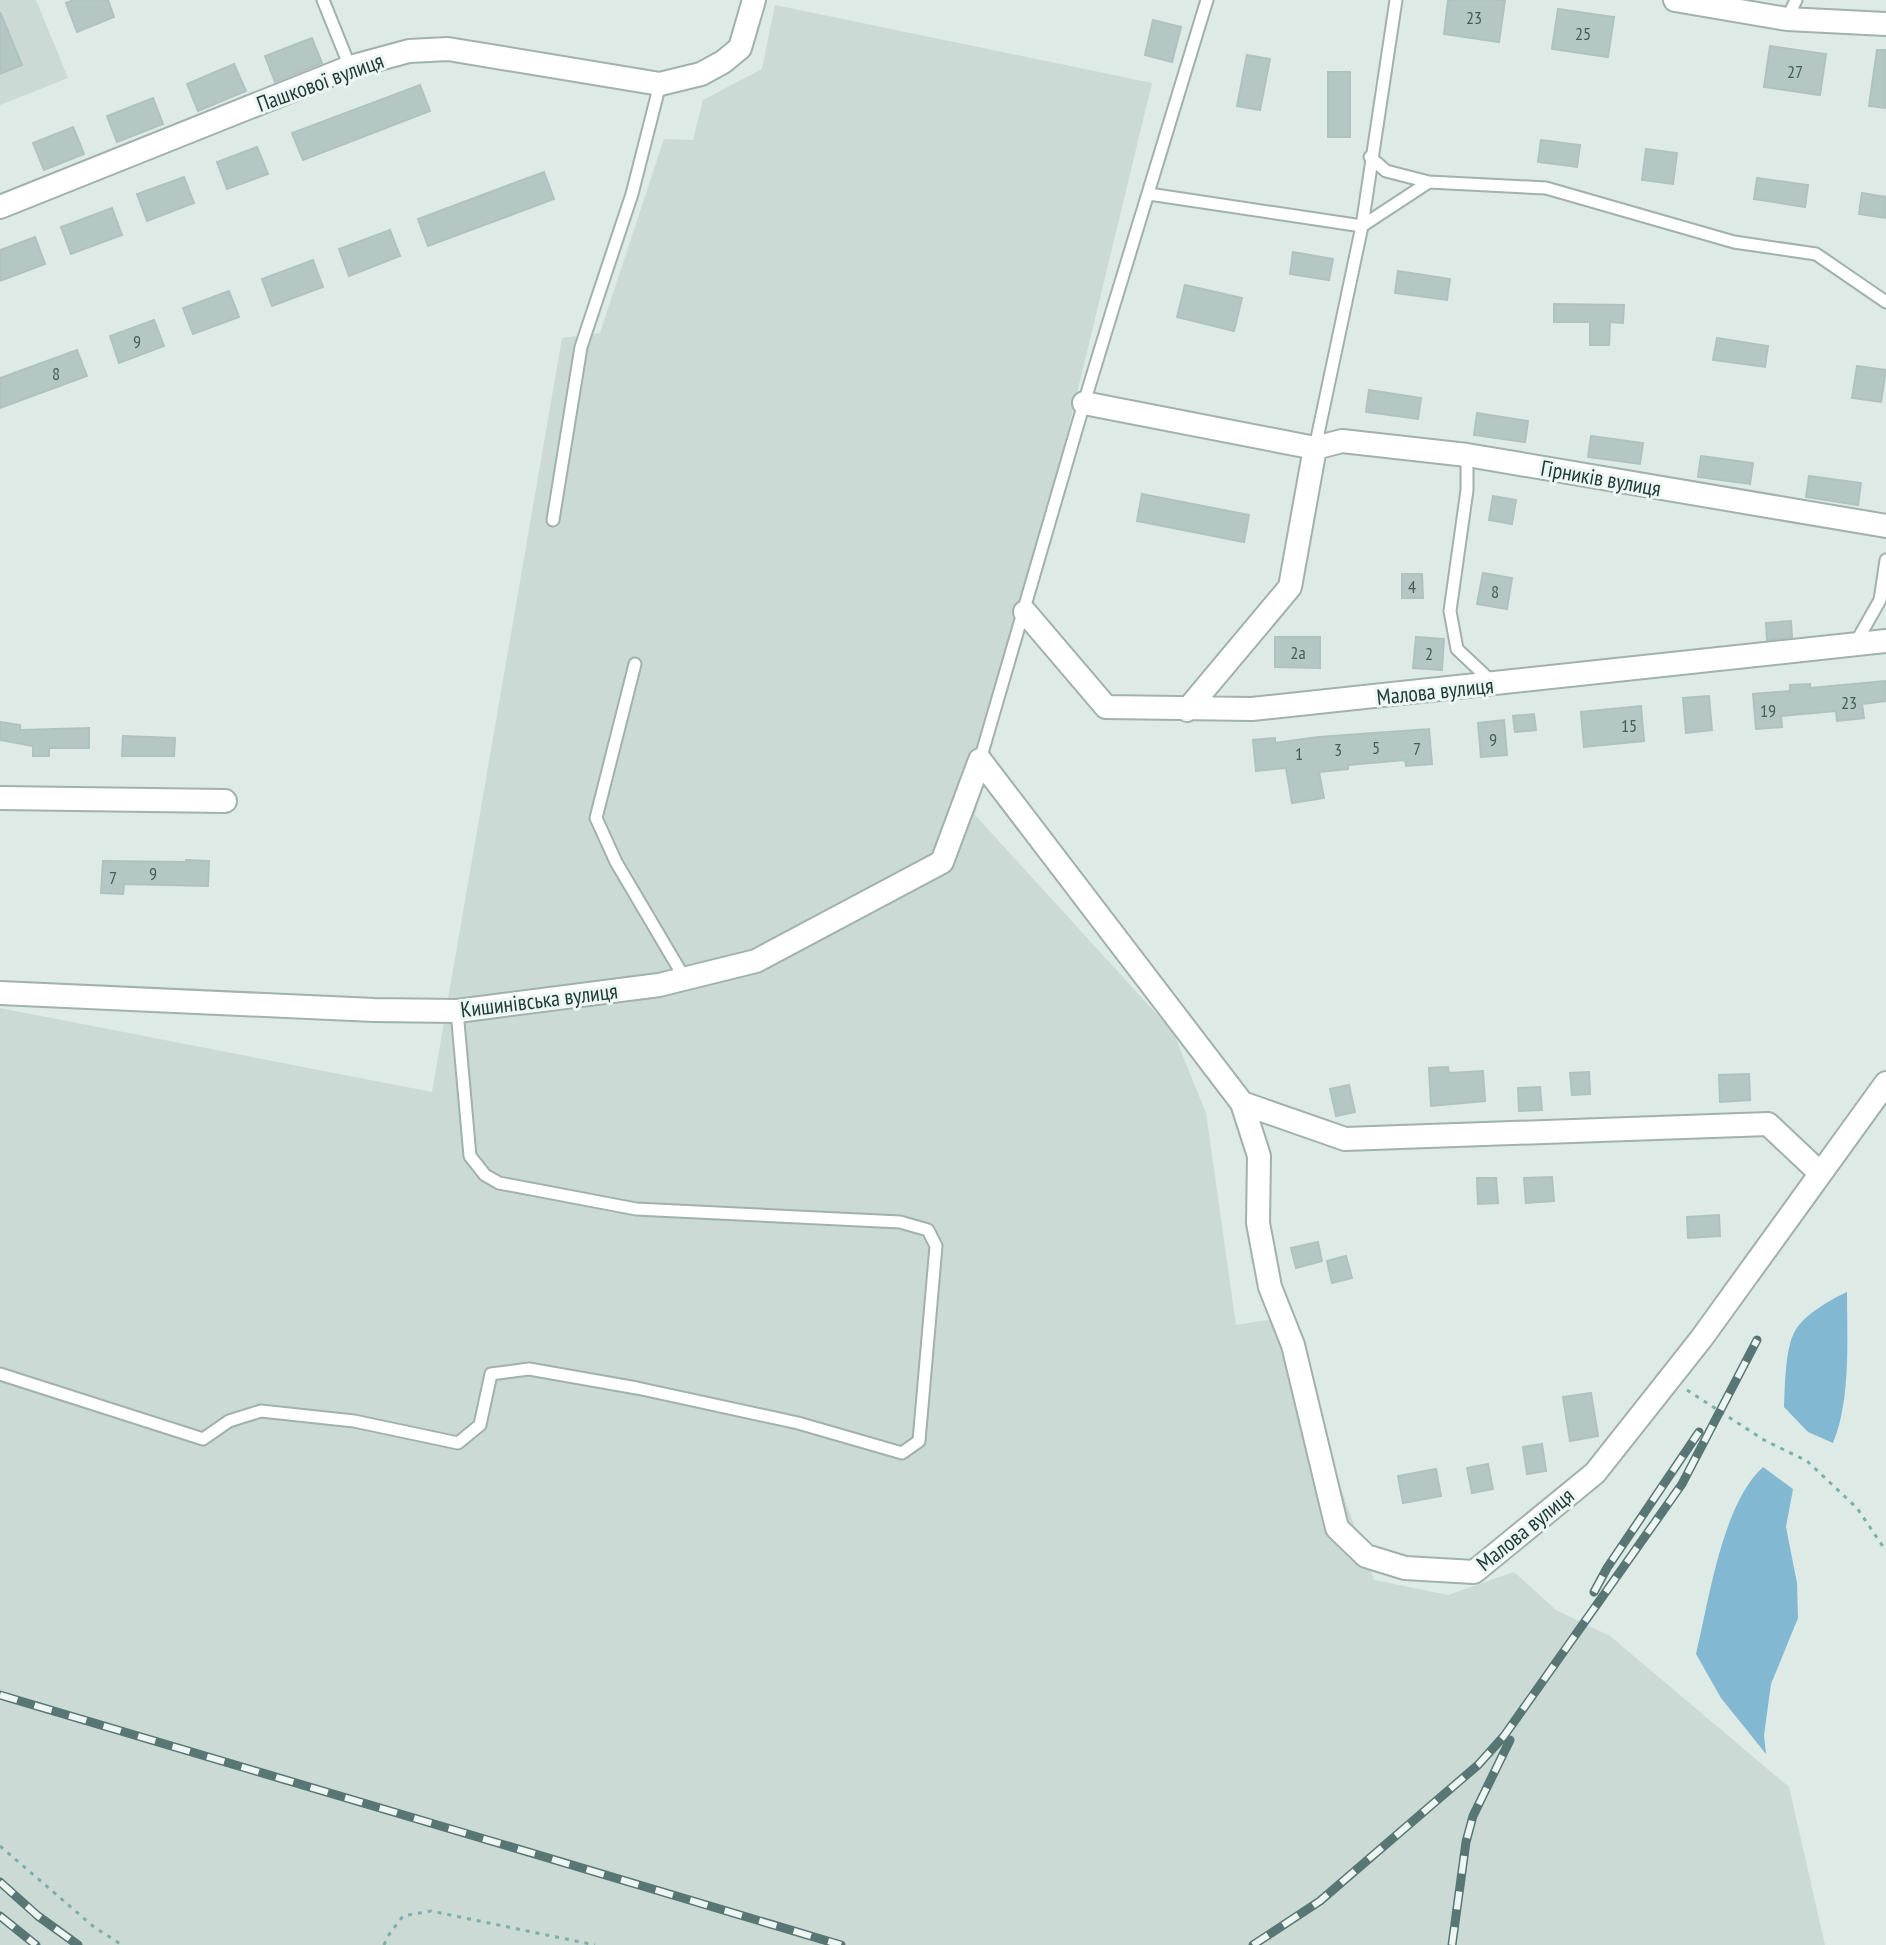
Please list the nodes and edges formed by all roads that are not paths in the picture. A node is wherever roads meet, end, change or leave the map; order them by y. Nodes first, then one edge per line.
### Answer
1 (323, 0) edge
2 (754, 0) edge
3 (1207, 0) edge
4 (1396, 0) edge
5 (1675, 0) edge
6 (1791, 10) edge
7 (1886, 24) edge
8 (350, 67) junction
9 (660, 84) junction
10 (1370, 157) junction
11 (1429, 182) junction
12 (1149, 194) junction
13 (0, 207) edge
14 (1362, 226) junction
15 (1886, 302) edge
16 (1084, 403) junction
17 (1315, 448) junction
18 (1467, 455) junction
19 (553, 520) dead end
20 (1886, 526) edge
21 (1886, 560) edge
22 (1025, 612) junction
23 (1886, 641) edge
24 (1855, 645) junction
25 (635, 664) dead end
26 (1495, 685) junction
27 (1187, 710) junction
28 (980, 760) junction
29 (0, 798) edge
30 (225, 801) dead end
31 (685, 979) junction
32 (0, 993) edge
33 (457, 1011) junction
34 (1886, 1083) edge
35 (1242, 1103) junction
36 (1820, 1173) junction
37 (0, 1374) edge

1 - 8 lane
2 - 9 street, Пашкової вулиця
3 - 12 lane
4 - 10 lane
5 - 6 street
6 - 7 street
8 - 9 street, Пашкової вулиця
8 - 13 street, Пашкової вулиця
9 - 19 lane
10 - 11 lane
10 - 14 lane
11 - 14 lane
11 - 15 lane
12 - 14 lane
12 - 16 lane
14 - 17 lane
16 - 17 street, Гірників вулиця
16 - 22 lane
17 - 18 street, Гірників вулиця
17 - 27 street
18 - 20 street, Гірників вулиця
18 - 26 lane
21 - 24 lane
22 - 27 street, Малова вулиця
22 - 28 lane
23 - 24 street, Малова вулиця
24 - 26 street, Малова вулиця
25 - 31 lane
26 - 27 street, Малова вулиця
28 - 31 street, Кишинівська вулиця
28 - 35 street, Малова вулиця
29 - 30 street
31 - 33 street, Кишинівська вулиця
32 - 33 street, Кишинівська вулиця
33 - 37 lane
34 - 36 street, Малова вулиця
35 - 36 street
35 - 36 street, Малова вулиця

